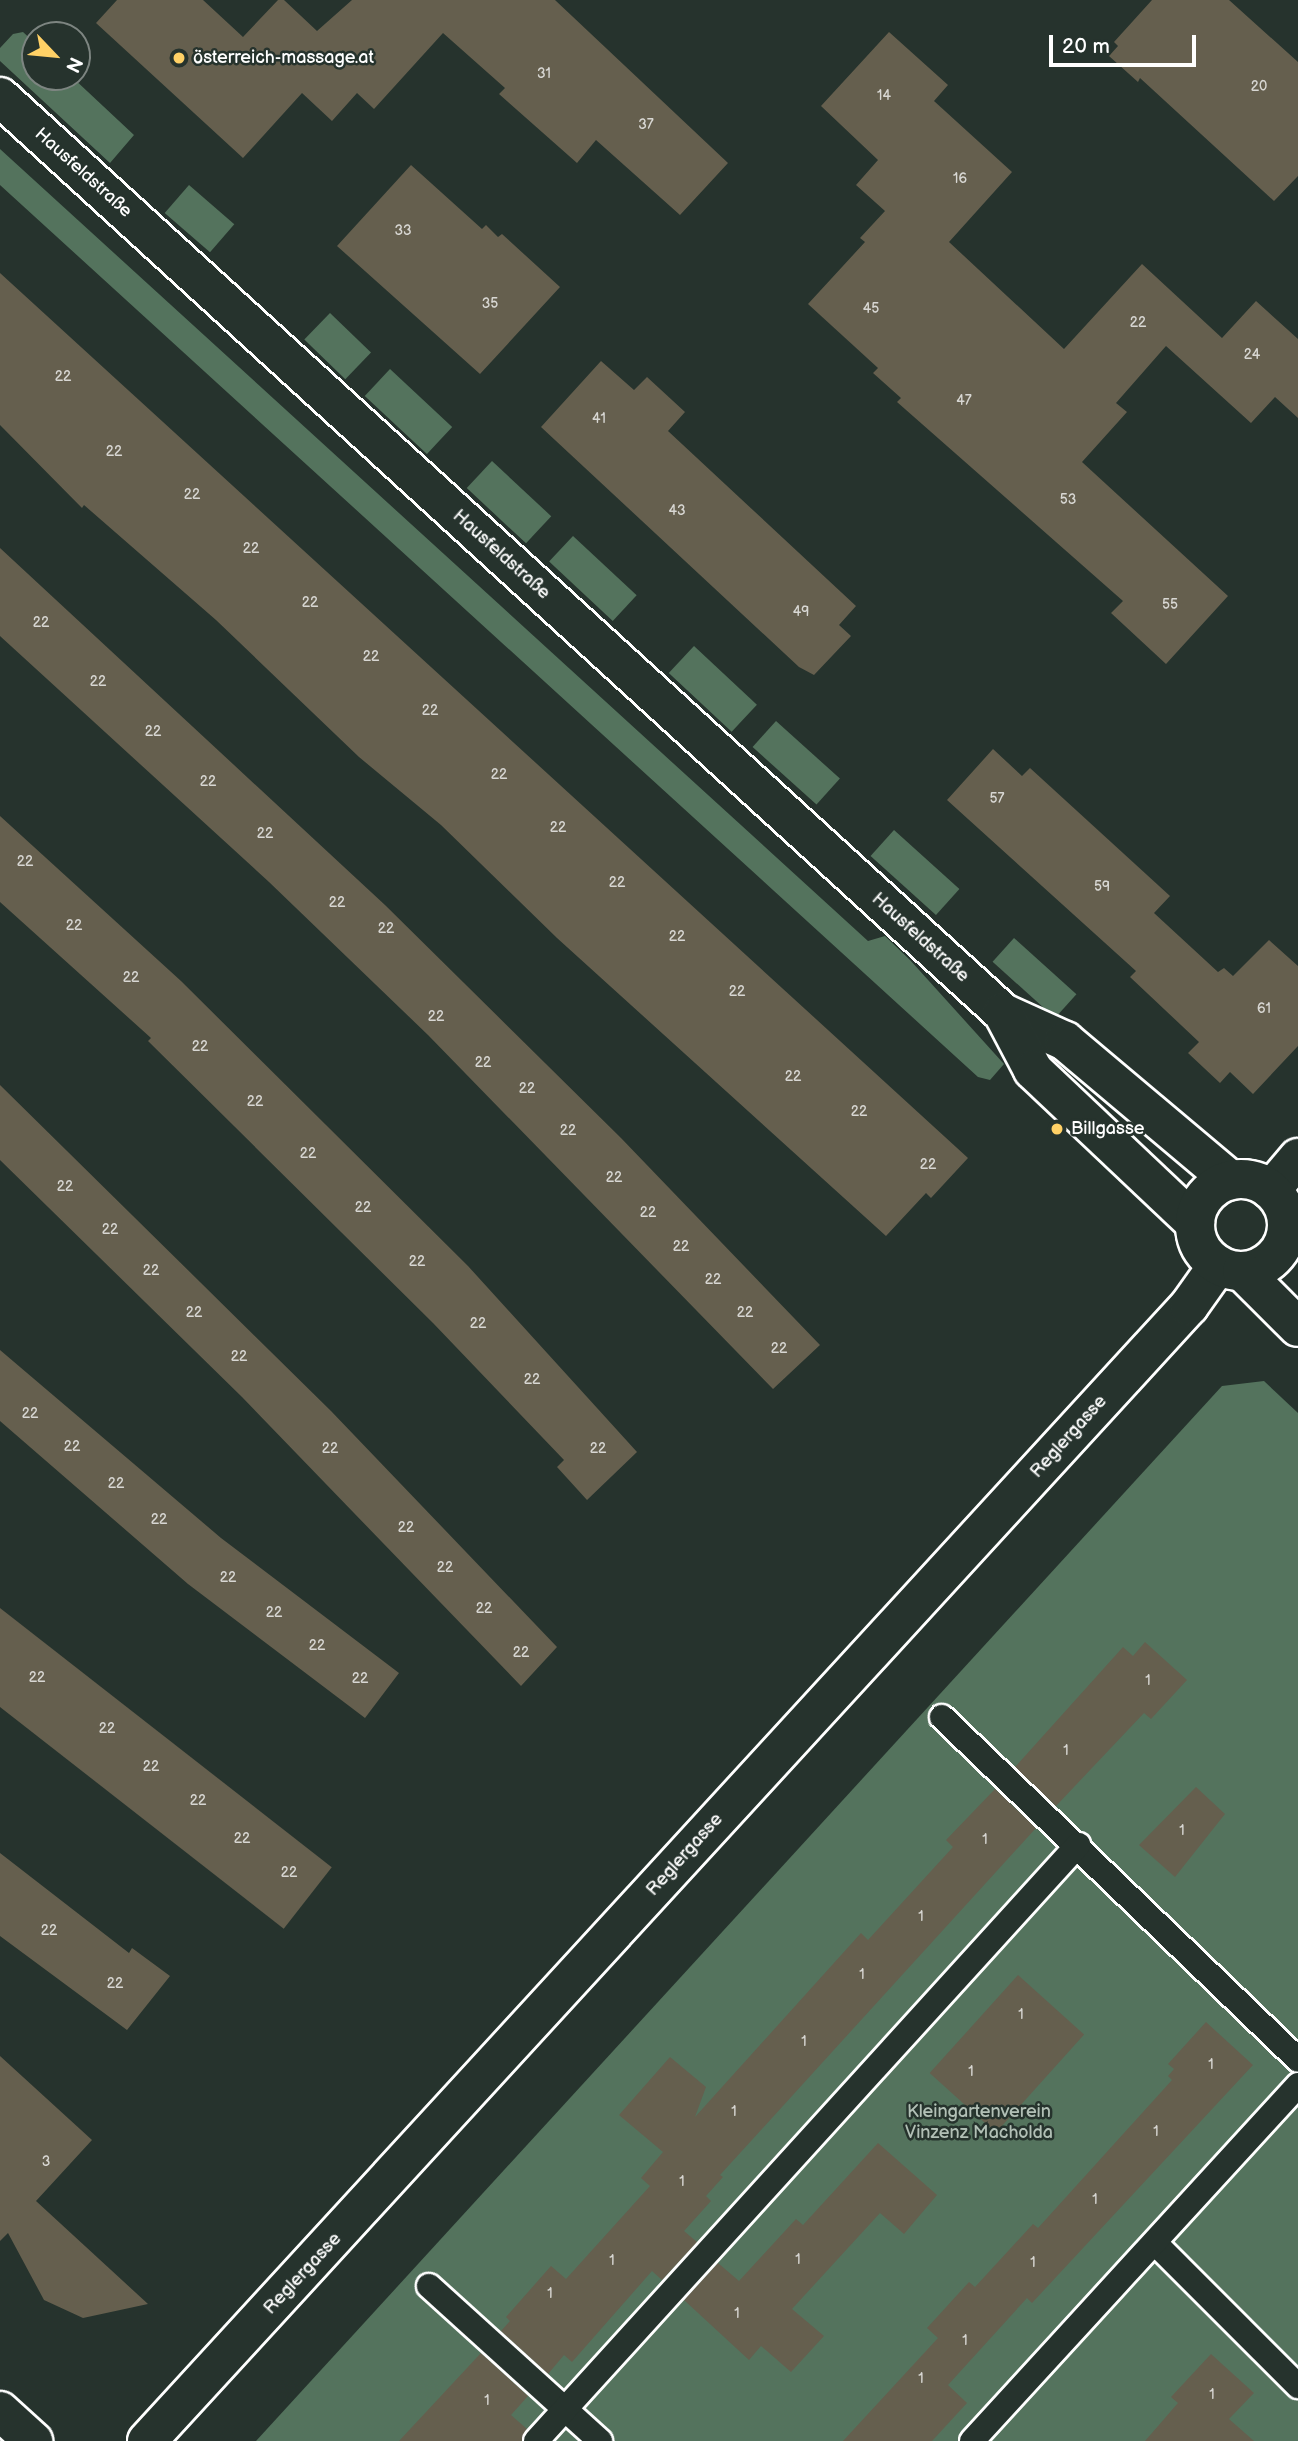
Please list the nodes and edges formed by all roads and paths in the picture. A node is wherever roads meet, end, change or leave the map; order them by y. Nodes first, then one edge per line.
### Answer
1 (0, 97) edge
2 (1003, 1013) junction
3 (1298, 1158) edge
4 (1230, 1180) junction
5 (1271, 1190) junction
6 (1195, 1223) junction
7 (1292, 1239) edge
8 (1230, 1268) junction
9 (1298, 1327) edge
10 (942, 1717) dead end
11 (1078, 1845) junction
12 (1298, 2060) edge
13 (1298, 2085) edge
14 (1156, 2244) junction
15 (429, 2286) dead end
16 (1298, 2386) edge
17 (565, 2409) junction
18 (0, 2412) edge
19 (33, 2441) edge
20 (147, 2441) edge
21 (536, 2441) edge
22 (600, 2441) edge
23 (972, 2441) edge

1 - 2 street, Hausfeldstraße
2 - 4 street, Hausfeldstraße
2 - 6 street, Hausfeldstraße
3 - 5 street
4 - 5 street
4 - 6 street
5 - 7 street
6 - 8 street
7 - 8 street
8 - 9 street
8 - 20 street, Reglergasse
10 - 11 lane
11 - 12 lane
11 - 17 lane
13 - 14 lane
14 - 16 lane
14 - 23 lane
15 - 17 lane
17 - 21 lane
17 - 22 lane
18 - 19 street

